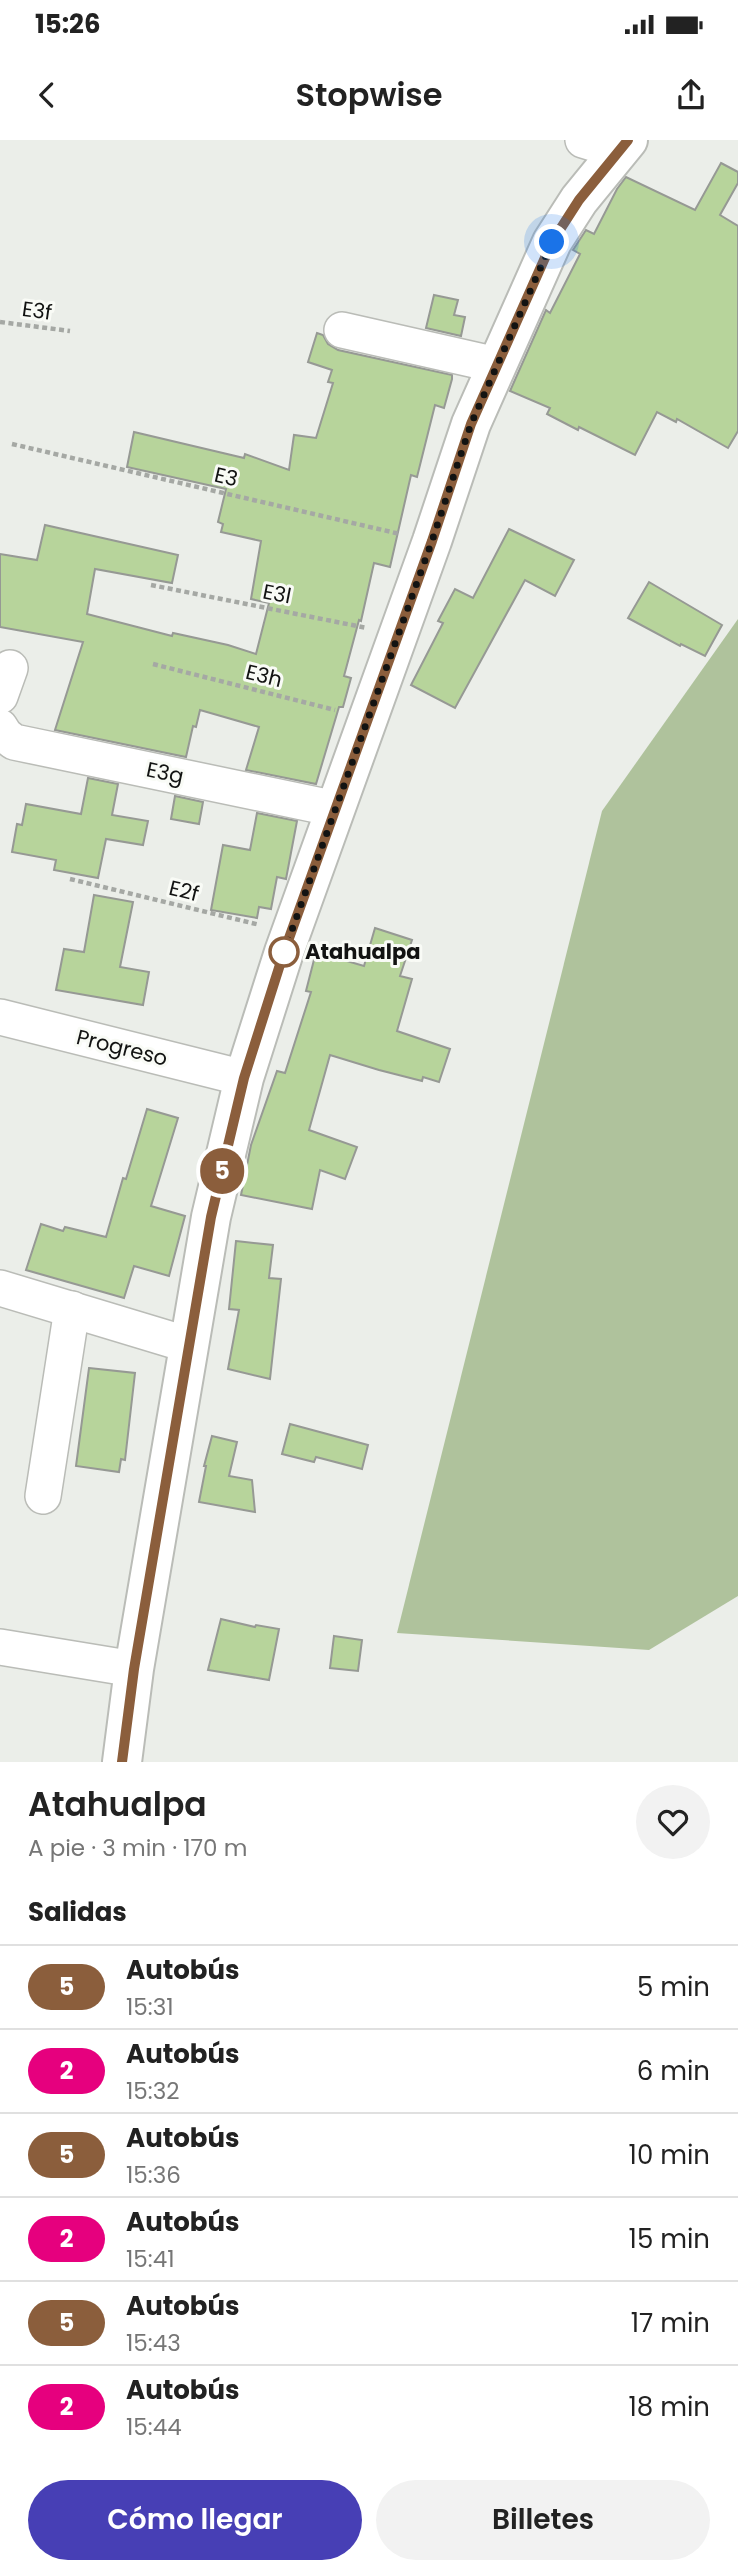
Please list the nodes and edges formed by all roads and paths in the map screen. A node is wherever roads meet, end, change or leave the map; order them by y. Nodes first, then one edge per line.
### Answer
1 (583, 140) edge
2 (624, 146) edge
3 (0, 322) edge
4 (342, 330) dead end
5 (69, 331) dead end
6 (497, 365) junction
7 (12, 444) dead end
8 (432, 541) junction
9 (151, 585) dead end
10 (396, 634) junction
11 (153, 664) dead end
12 (368, 718) junction
13 (0, 727) edge
14 (336, 809) junction
15 (70, 879) dead end
16 (291, 933) junction
17 (0, 1017) edge
18 (244, 1078) junction
19 (0, 1288) edge
20 (72, 1309) junction
21 (190, 1345) junction
22 (43, 1496) dead end
23 (0, 1647) edge
24 (134, 1669) junction
25 (122, 1762) edge

1 - 2 street
2 - 6 street
3 - 5 path, E3f
4 - 6 street
6 - 8 street
7 - 8 path, E3
8 - 10 street
9 - 10 path, E3l
10 - 12 street
11 - 12 path, E3h
12 - 14 street
13 - 14 street, E3g
14 - 16 street
15 - 16 path, E2f
16 - 18 street
17 - 18 street, Progreso
18 - 21 street
19 - 20 street
20 - 21 street
20 - 22 street
21 - 24 street
23 - 24 street
24 - 25 street

